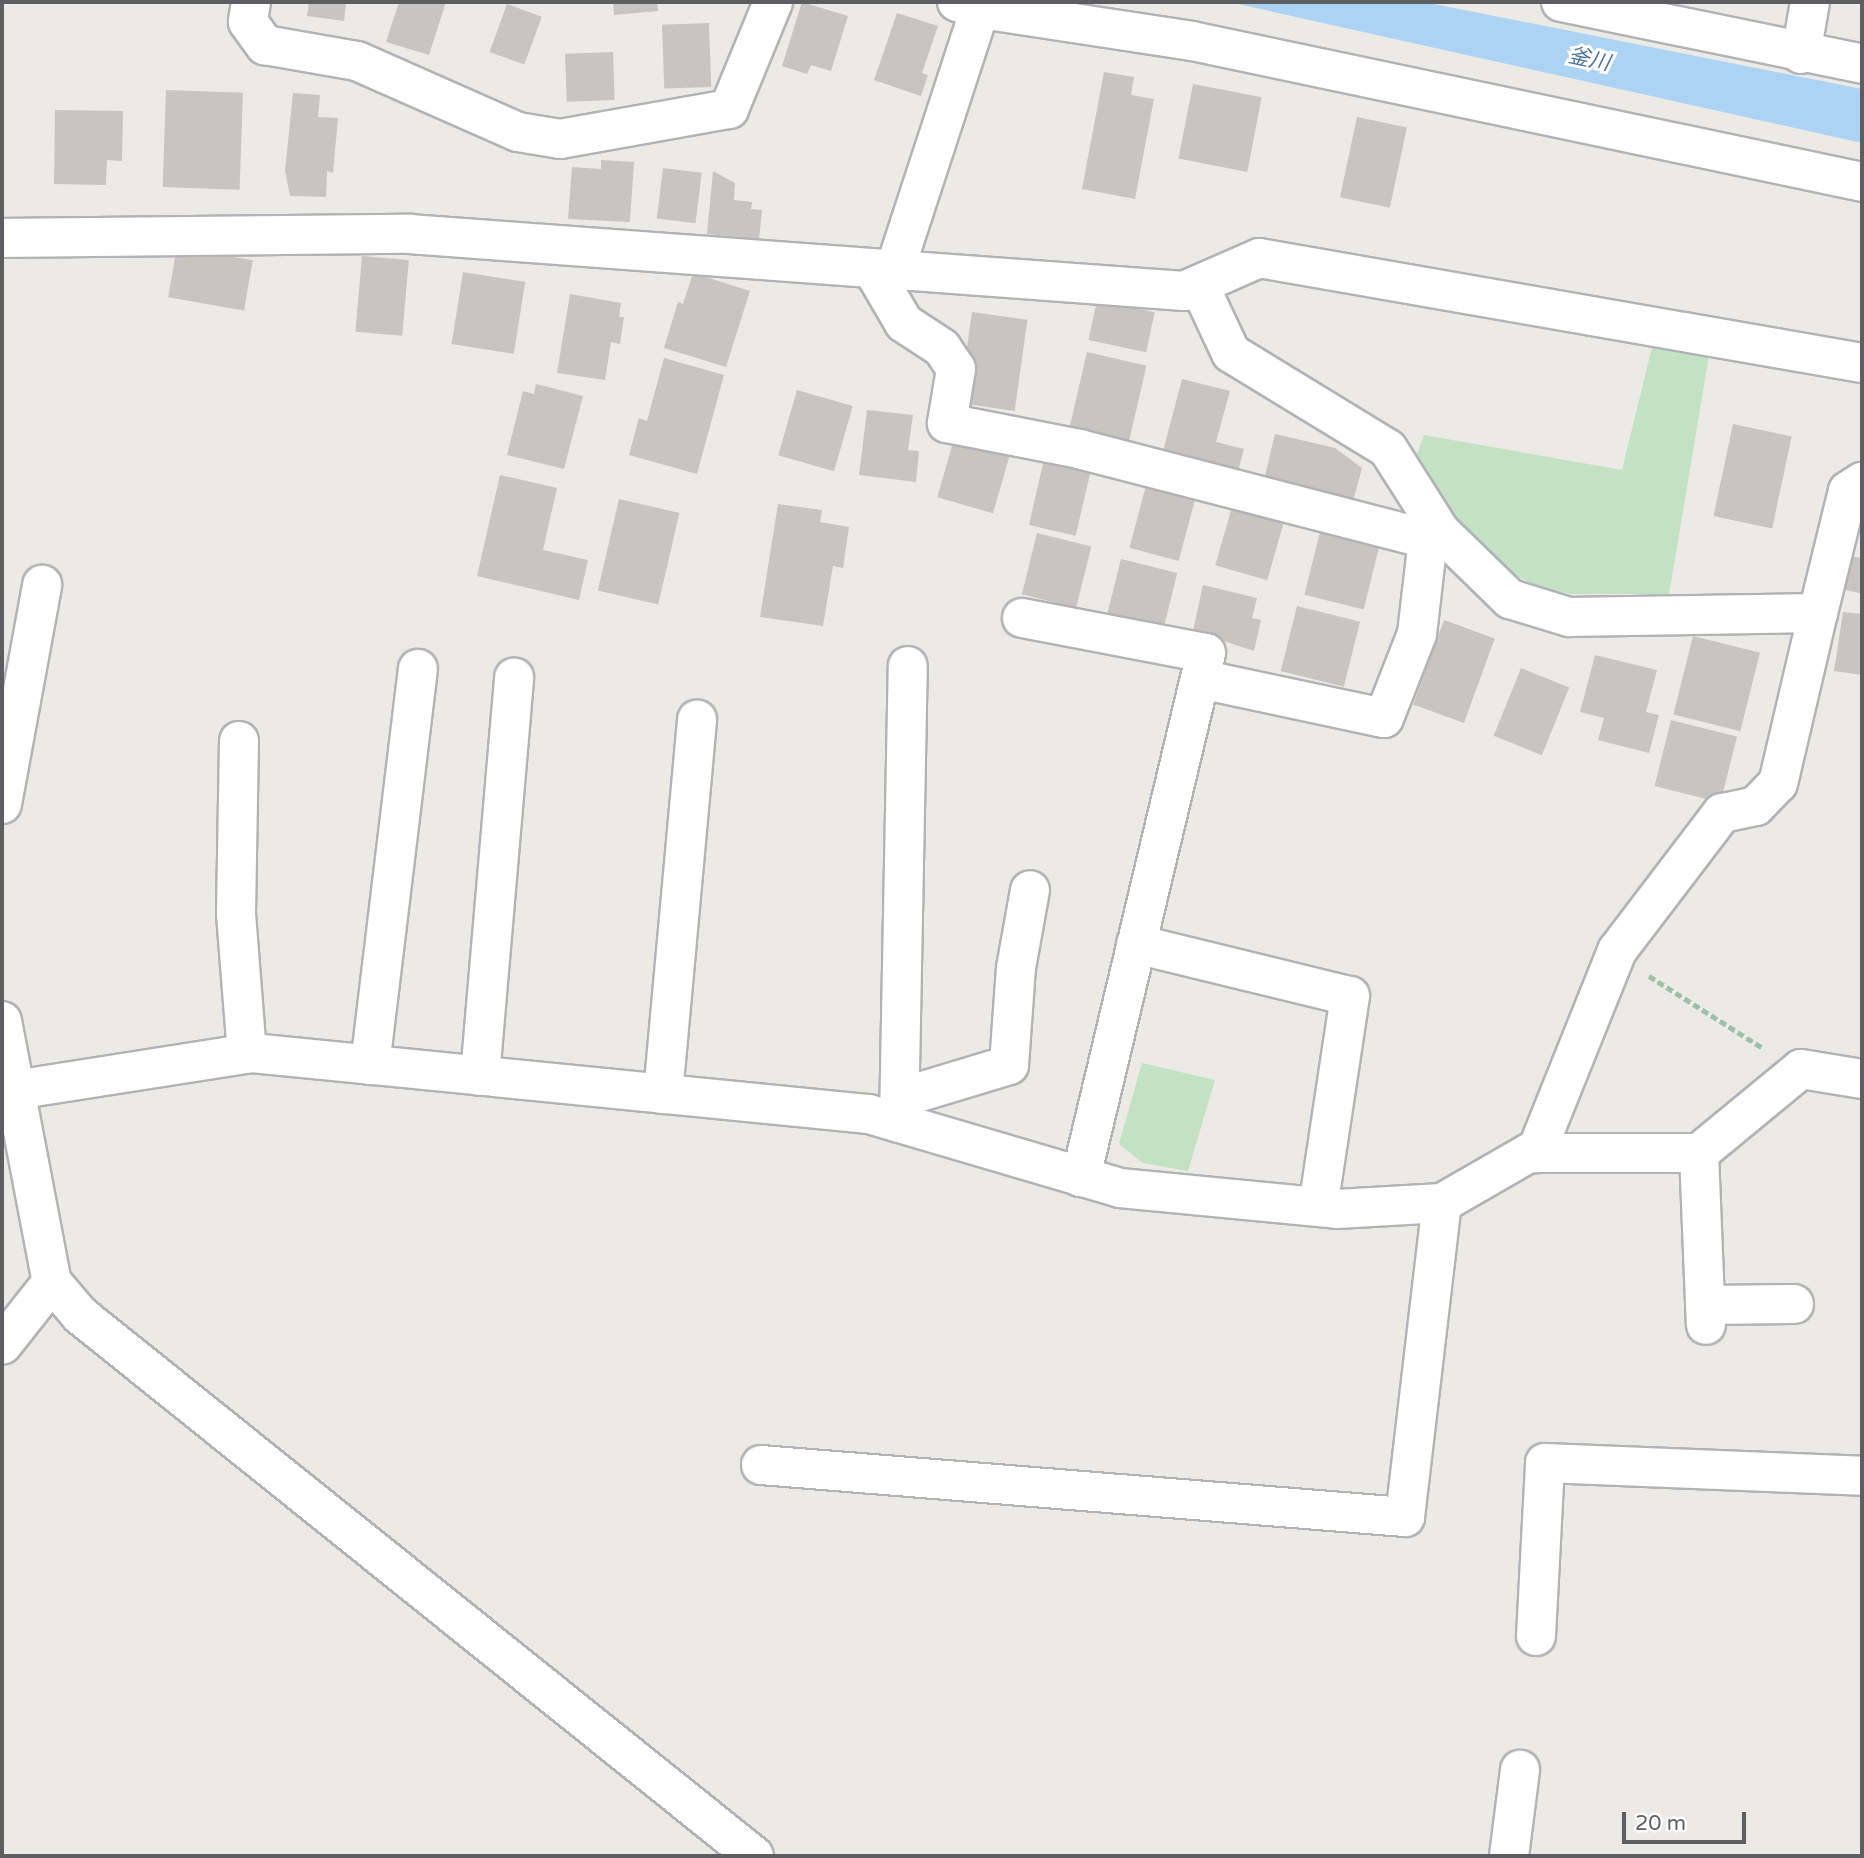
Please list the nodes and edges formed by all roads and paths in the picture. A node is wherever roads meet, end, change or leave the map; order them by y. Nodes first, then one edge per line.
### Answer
1 (251, 2) edge
2 (773, 2) edge
3 (1561, 2) edge
4 (1810, 2) edge
5 (973, 4) edge
6 (1801, 54) junction
7 (1862, 64) edge
8 (1862, 181) edge
9 (2, 238) edge
10 (883, 271) junction
11 (1199, 285) junction
12 (1862, 363) edge
13 (1862, 482) edge
14 (1434, 535) junction
15 (42, 585) dead end
16 (1818, 613) junction
17 (1022, 618) dead end
18 (908, 666) dead end
19 (418, 669) dead end
20 (514, 677) dead end
21 (1200, 679) junction
22 (697, 720) dead end
23 (239, 741) dead end
24 (2, 804) edge
25 (1030, 890) dead end
26 (1136, 944) junction
27 (1614, 960) junction
28 (2, 1021) edge
29 (247, 1054) junction
30 (370, 1065) junction
31 (1797, 1073) junction
32 (480, 1076) junction
33 (1862, 1079) edge
34 (7, 1091) edge
35 (663, 1094) junction
36 (900, 1111) junction
37 (1536, 1153) junction
38 (1699, 1153) junction
39 (1081, 1177) junction
40 (1442, 1203) junction
41 (1318, 1207) junction
42 (52, 1282) junction
43 (1794, 1304) dead end
44 (2, 1345) edge
45 (761, 1465) dead end
46 (1862, 1476) edge
47 (1536, 1636) dead end
48 (1520, 1770) dead end
49 (754, 1856) edge
50 (1509, 1856) edge

1 - 2 street
3 - 6 street
4 - 6 street
5 - 8 street
5 - 10 street
6 - 7 street
9 - 10 street
10 - 11 street
10 - 14 street
11 - 12 street
11 - 14 street
13 - 16 street
14 - 16 street
14 - 21 street
15 - 24 street
16 - 27 street
17 - 21 street
18 - 36 street
19 - 30 street
20 - 32 street
21 - 26 street
22 - 35 street
23 - 29 street
25 - 36 street
26 - 39 street
26 - 41 street
27 - 31 path
27 - 37 street
28 - 34 street
29 - 30 street
29 - 34 street
30 - 32 street
31 - 33 street
31 - 38 street
32 - 35 street
34 - 42 street
35 - 36 street
36 - 39 street
37 - 38 street
37 - 40 street
38 - 43 street
39 - 41 street
40 - 41 street
40 - 45 street
42 - 44 street
42 - 49 street
46 - 47 street
48 - 50 street

